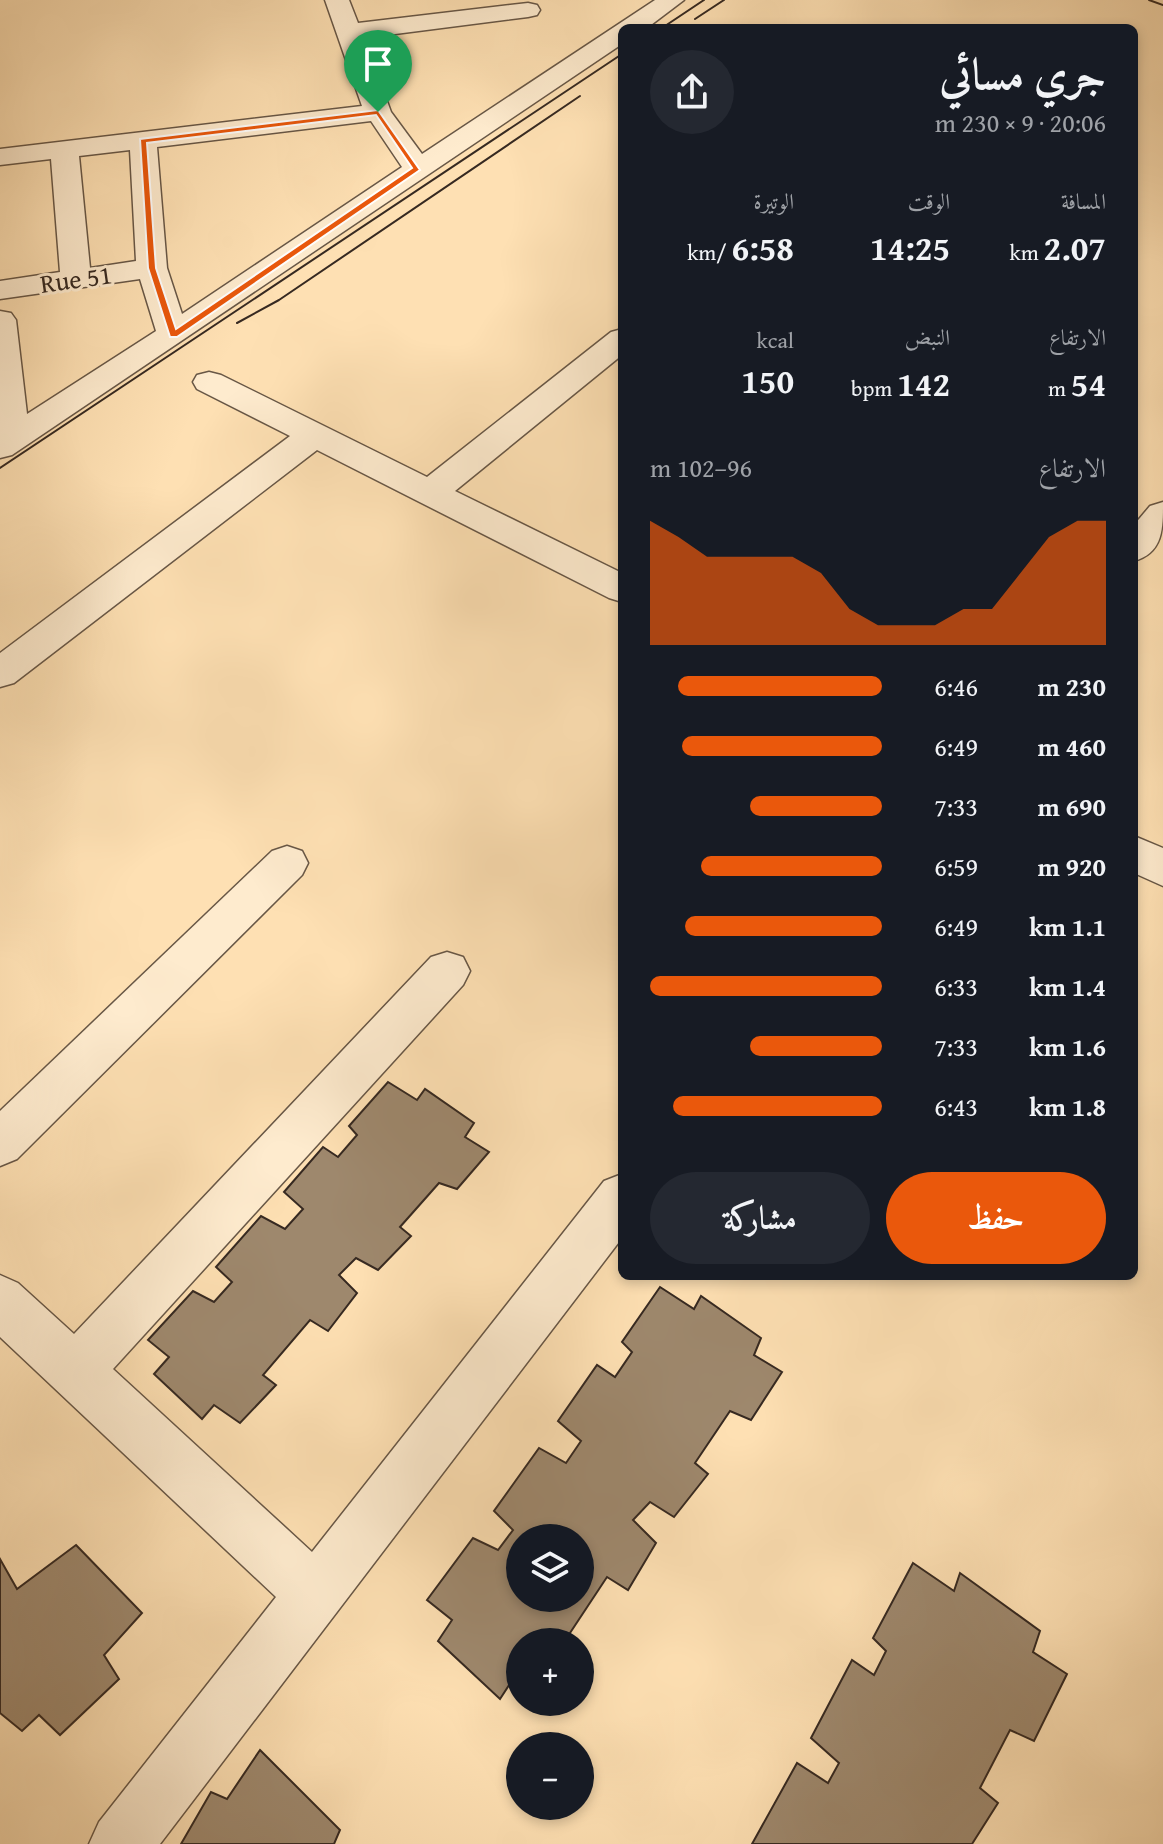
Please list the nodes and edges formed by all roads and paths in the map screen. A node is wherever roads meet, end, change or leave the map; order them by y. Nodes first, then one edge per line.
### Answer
1 (337, 0) edge
2 (672, 0) edge
3 (528, 10) dead end
4 (636, 24) edge
5 (348, 32) junction
6 (618, 36) edge
7 (378, 112) junction
8 (143, 141) junction
9 (64, 150) junction
10 (0, 157) edge
11 (417, 168) junction
12 (152, 268) junction
13 (76, 279) junction
14 (0, 290) edge
15 (0, 320) edge
16 (173, 335) junction
17 (618, 342) edge
18 (209, 382) dead end
19 (314, 435) junction
20 (7, 442) edge
21 (430, 493) junction
22 (1163, 514) edge
23 (1138, 544) edge
24 (618, 587) edge
25 (0, 673) edge
26 (1138, 855) edge
27 (287, 863) dead end
28 (1163, 868) edge
29 (447, 971) dead end
30 (0, 1143) edge
31 (618, 1203) edge
32 (0, 1301) edge
33 (75, 1371) junction
34 (314, 1593) junction
35 (121, 1844) edge

1 - 5 street
2 - 4 street
3 - 5 street
5 - 7 street
6 - 11 street
7 - 8 street
7 - 11 street
8 - 9 street
8 - 12 street
9 - 10 street
9 - 13 street
11 - 16 street
12 - 13 street, Rue 51
12 - 16 street
13 - 14 street, Rue 51
15 - 20 street
16 - 20 street
17 - 21 street
18 - 19 street
19 - 21 street
19 - 25 street
21 - 24 street
22 - 23 street
26 - 28 street
27 - 30 street
29 - 33 street
31 - 34 street
32 - 33 street
33 - 34 street
34 - 35 street

